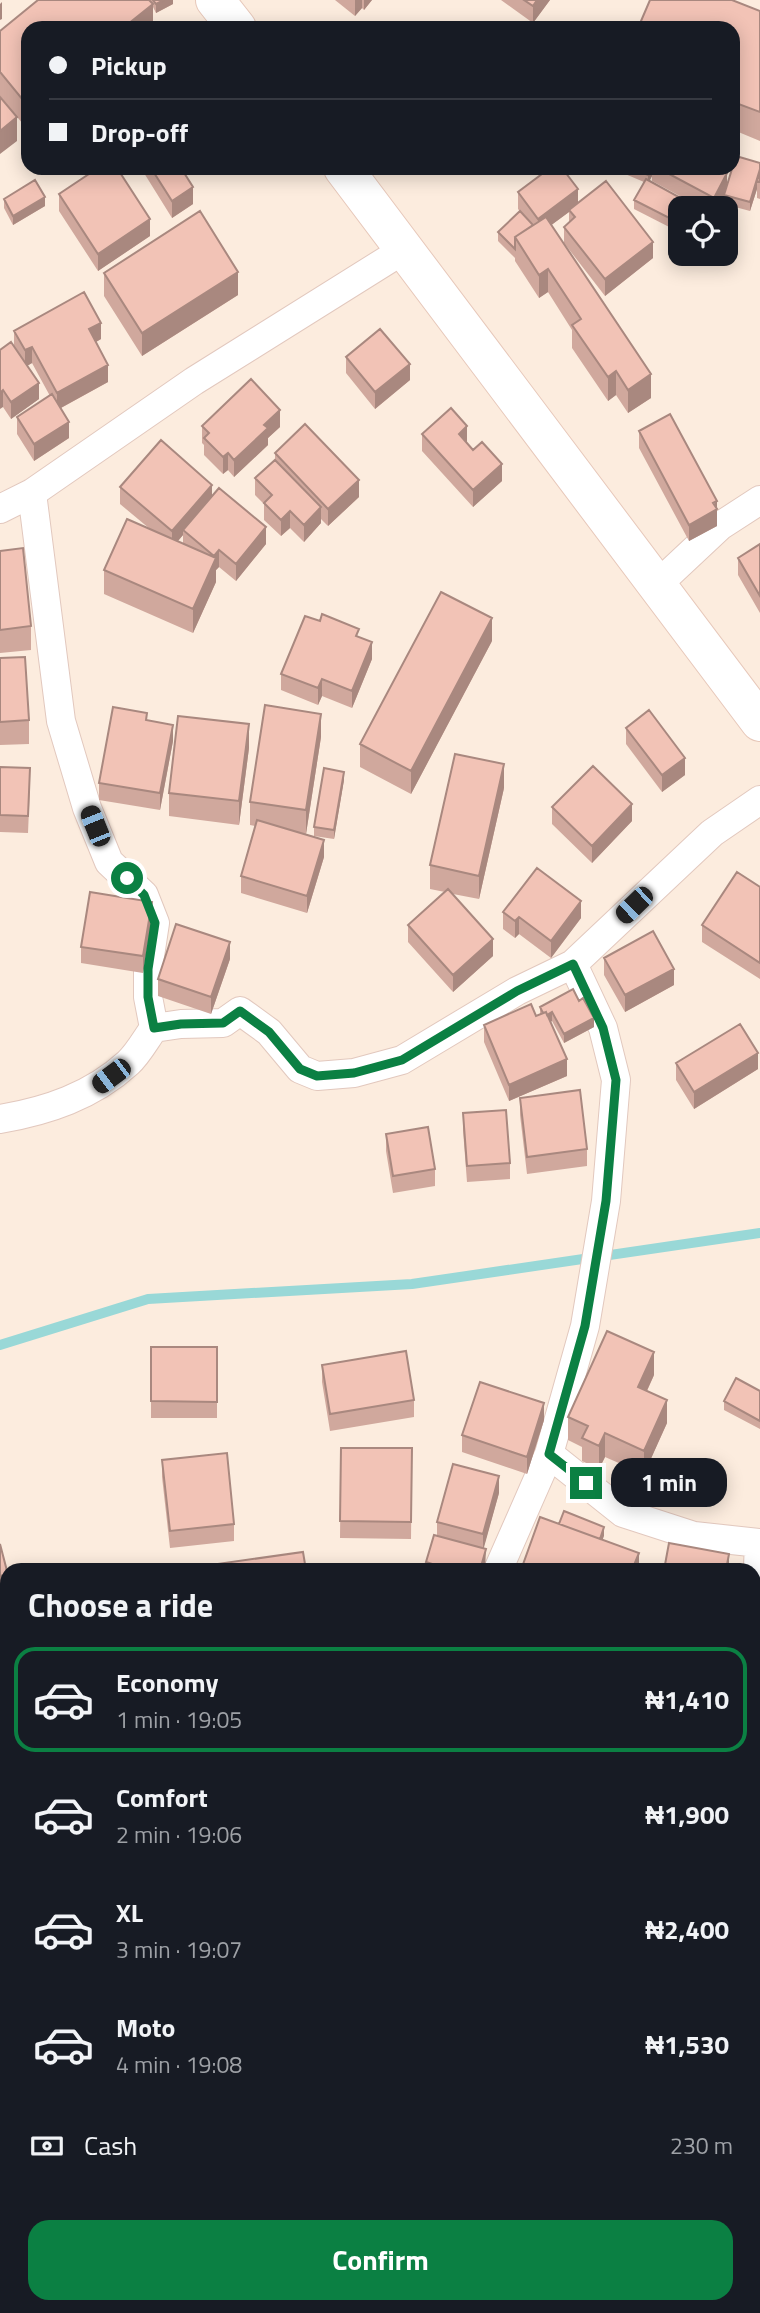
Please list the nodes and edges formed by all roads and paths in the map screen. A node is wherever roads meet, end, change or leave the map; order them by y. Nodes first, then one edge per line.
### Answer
1 (215, 0) edge
2 (232, 21) edge
3 (348, 175) edge
4 (405, 248) junction
5 (32, 493) junction
6 (760, 500) edge
7 (0, 509) edge
8 (657, 585) junction
9 (758, 716) edge
10 (760, 800) edge
11 (573, 964) junction
12 (154, 1028) junction
13 (0, 1119) edge
14 (549, 1454) junction
15 (760, 1543) edge
16 (501, 1563) edge
17 (759, 1563) edge

1 - 2 main road
3 - 4 main road
4 - 5 street
4 - 8 main road
5 - 7 street
5 - 12 street
6 - 8 street
8 - 9 main road
10 - 11 street
11 - 12 street
11 - 14 street
12 - 13 street
14 - 15 street
14 - 16 street
15 - 17 street

